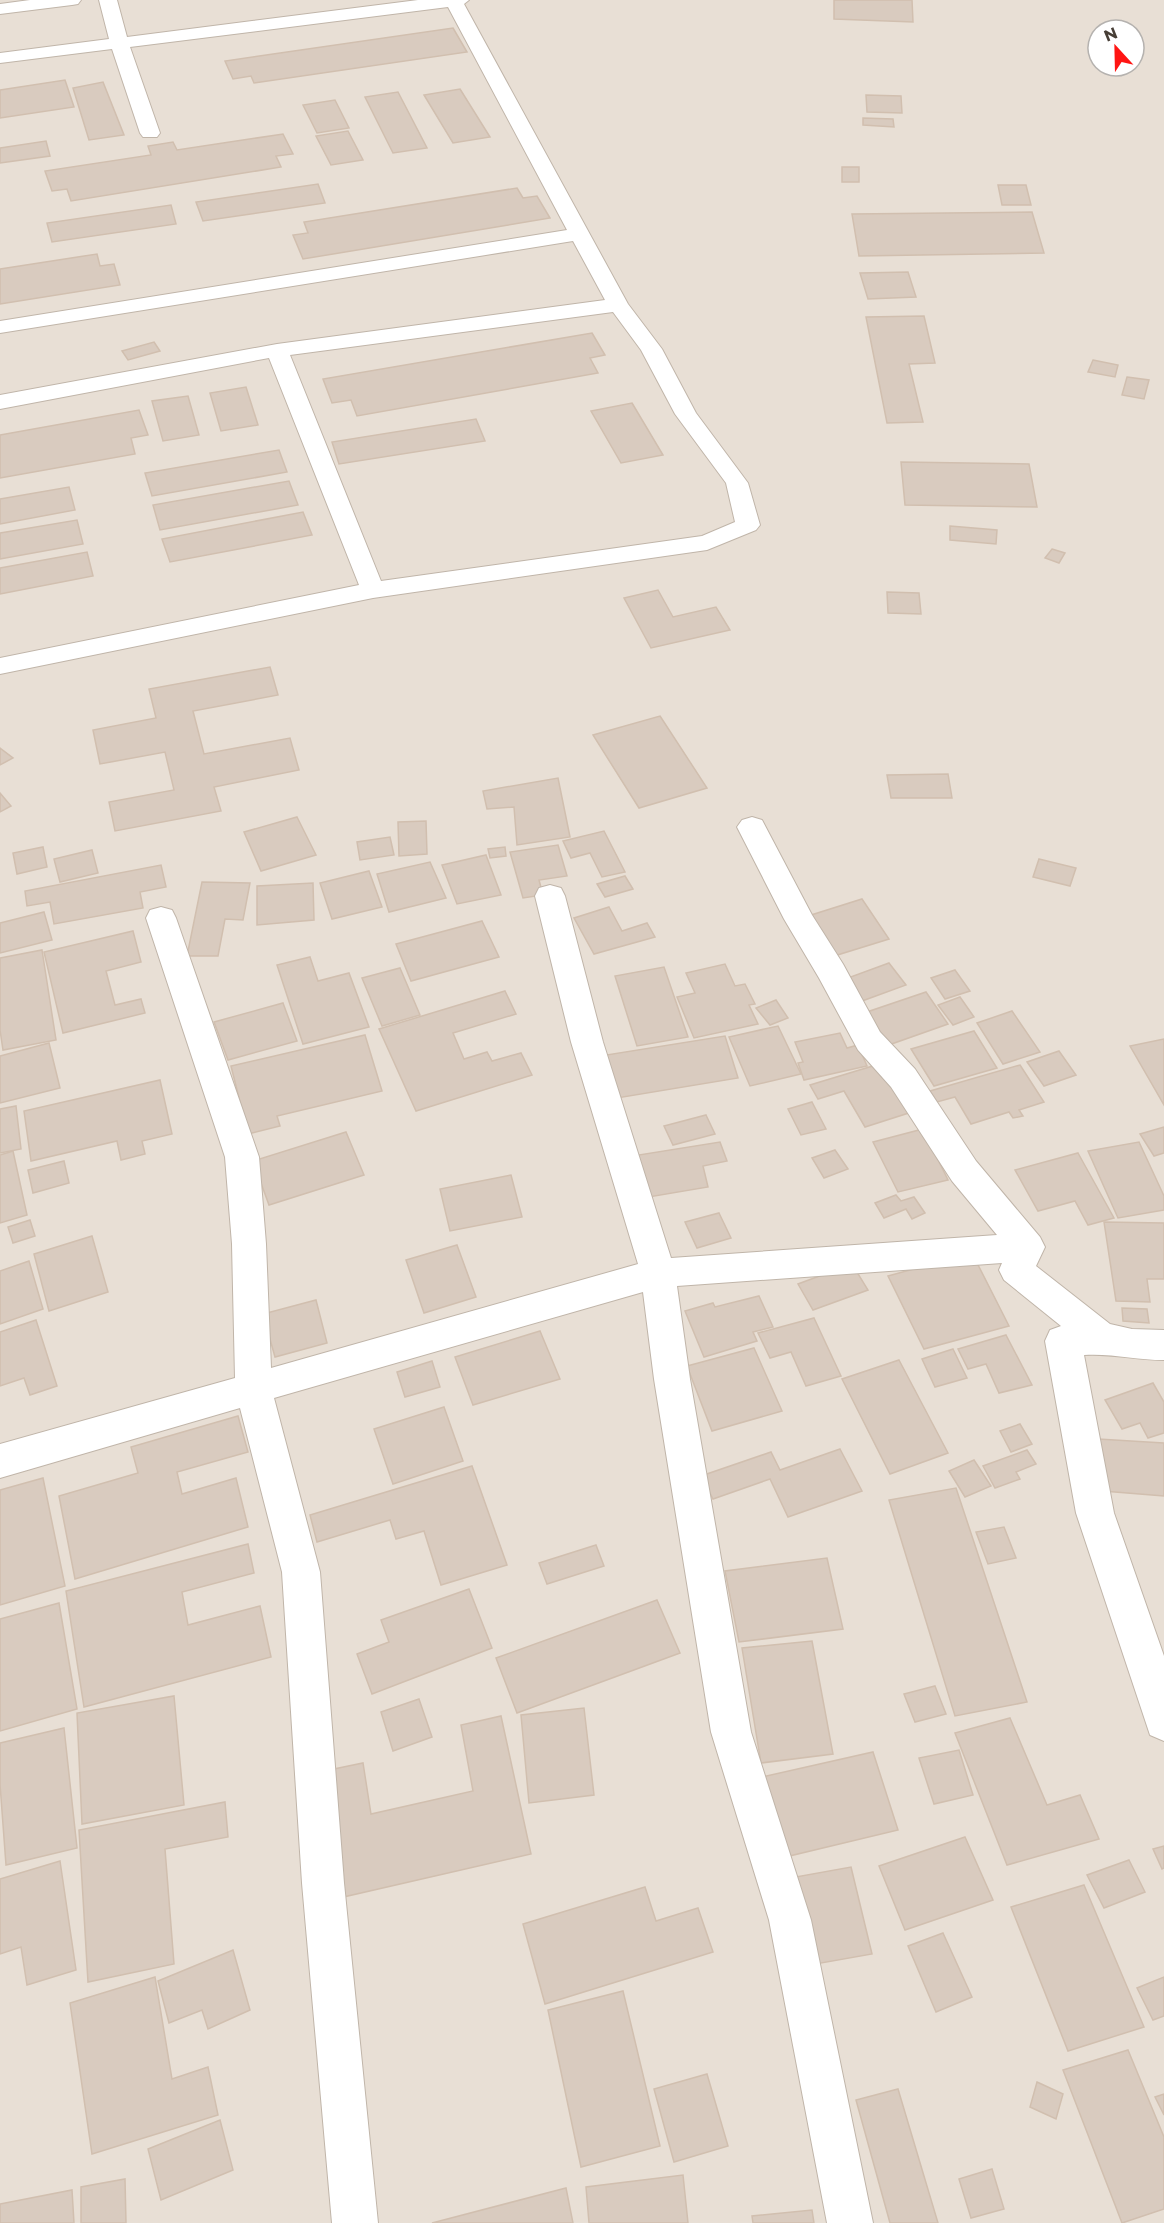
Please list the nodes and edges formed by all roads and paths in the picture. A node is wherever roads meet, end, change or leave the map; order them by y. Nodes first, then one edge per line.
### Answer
1 (72, 0) edge
2 (108, 0) edge
3 (456, 0) edge
4 (0, 9) edge
5 (119, 42) junction
6 (0, 58) edge
7 (150, 133) dead end
8 (580, 234) junction
9 (618, 305) junction
10 (0, 327) edge
11 (277, 350) junction
12 (0, 402) edge
13 (373, 590) junction
14 (0, 666) edge
15 (752, 827) dead end
16 (550, 896) dead end
17 (161, 918) dead end
18 (1028, 1246) junction
19 (658, 1272) junction
20 (1101, 1338) junction
21 (1164, 1346) edge
22 (253, 1387) junction
23 (0, 1461) edge
24 (1152, 1636) edge
25 (1164, 1721) edge
26 (355, 2223) edge
27 (850, 2223) edge

1 - 4 lane
2 - 5 lane
3 - 5 lane
3 - 8 lane
5 - 6 lane
5 - 7 lane
8 - 9 lane
8 - 10 lane
9 - 11 lane
9 - 13 lane
11 - 12 lane
11 - 13 lane
13 - 14 lane
15 - 18 street
16 - 19 street
17 - 22 street
18 - 19 street
18 - 20 street
19 - 22 street
19 - 27 street
20 - 21 street
20 - 24 street
22 - 23 street
22 - 26 street
24 - 25 street

